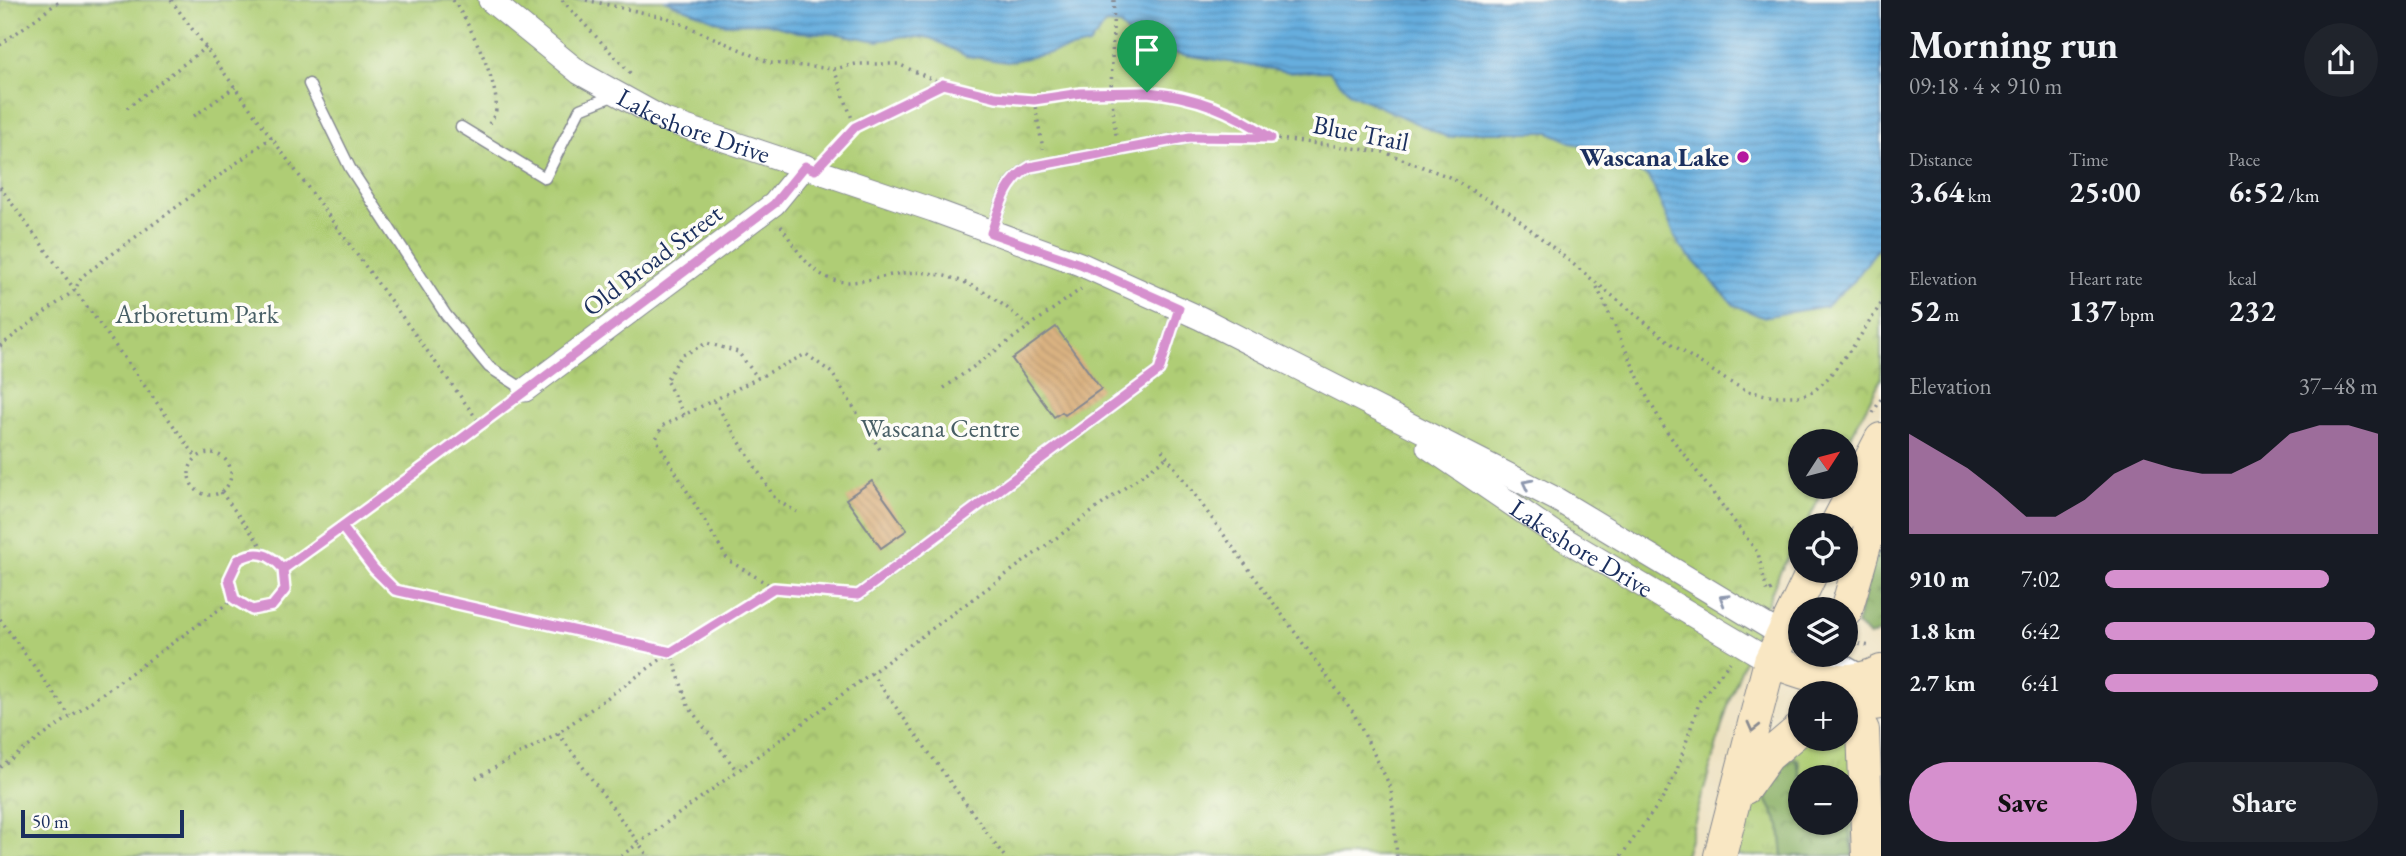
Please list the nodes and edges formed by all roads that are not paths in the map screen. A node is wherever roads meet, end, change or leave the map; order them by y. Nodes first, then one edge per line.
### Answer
1 (490, 0) edge
2 (309, 84) dead end
3 (622, 96) junction
4 (461, 127) dead end
5 (1190, 137) road end
6 (810, 168) junction
7 (991, 233) junction
8 (1179, 308) junction
9 (525, 390) joint
10 (1881, 439) edge
11 (1881, 489) edge
12 (1842, 513) edge
13 (858, 595) road end
14 (1850, 597) edge
15 (1788, 647) edge
16 (1788, 660) edge
17 (1822, 667) edge
18 (1846, 681) edge
19 (1858, 706) edge
20 (1788, 739) edge
21 (1730, 814) junction
22 (1720, 856) edge
23 (1868, 856) edge

1 - 3 street, Lakeshore Drive
2 - 9 lane
3 - 4 lane
3 - 6 street, Lakeshore Drive
5 - 7 lane
6 - 7 street, Lakeshore Drive
6 - 9 street, Old Broad Street
7 - 8 street, Lakeshore Drive
8 - 13 lane
8 - 15 street, Lakeshore Drive
10 - 12 main road
11 - 14 main road
16 -> 21 main road
17 - 18 main road
19 - 23 main road
20 - 21 main road
21 - 22 main road

